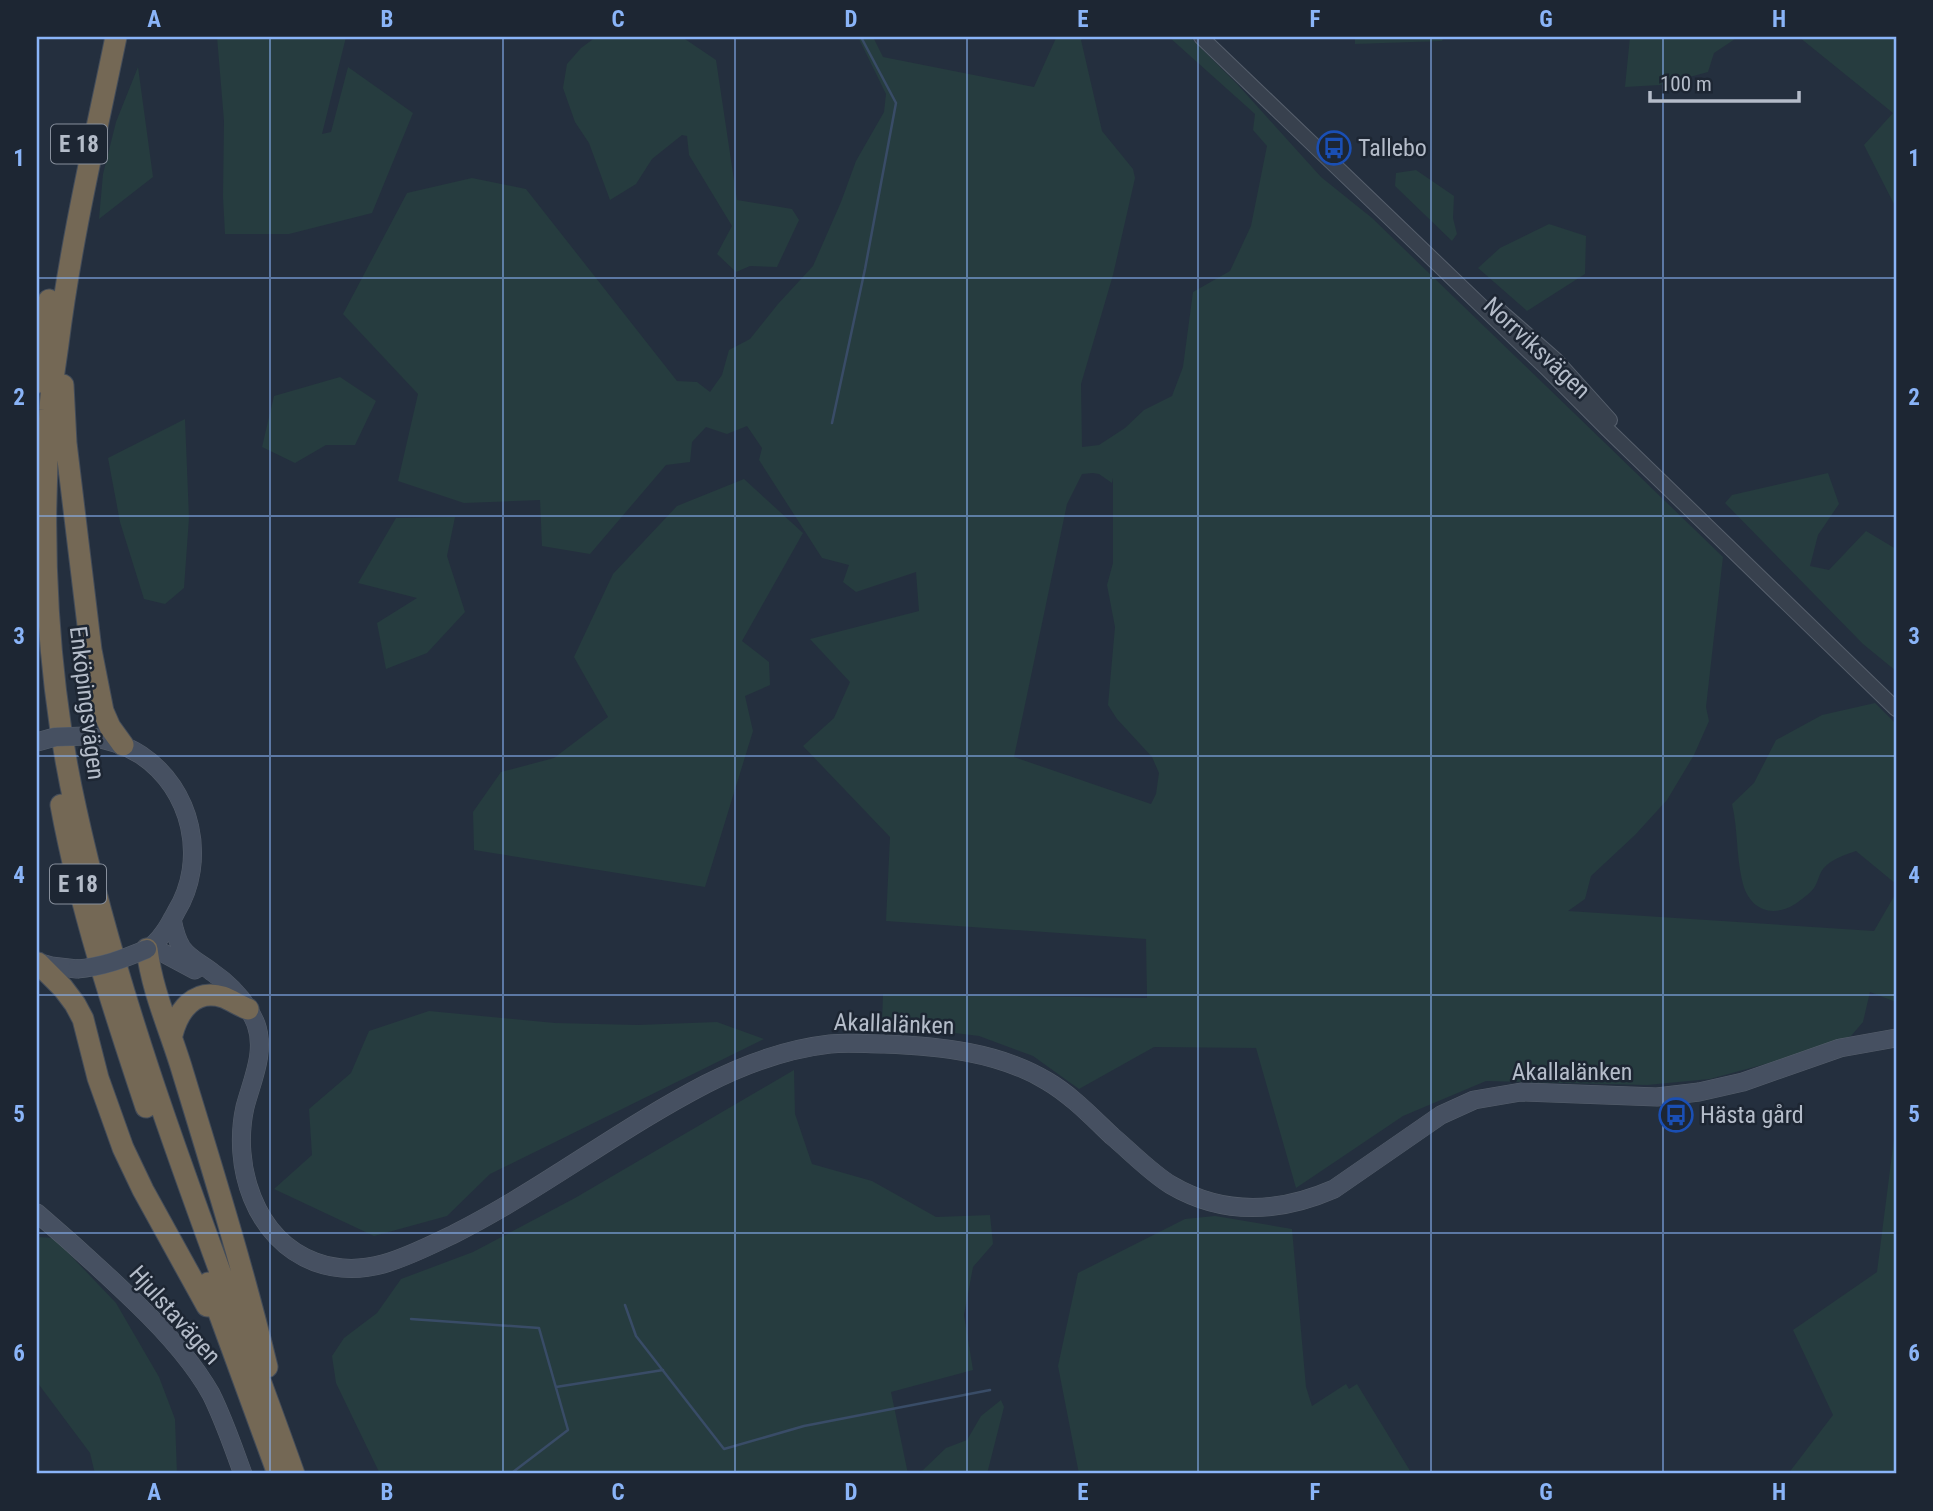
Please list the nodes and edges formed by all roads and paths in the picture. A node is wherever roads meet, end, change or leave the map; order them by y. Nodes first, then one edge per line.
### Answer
1 (102, 37) edge
2 (116, 37) edge
3 (1201, 37) edge
4 (1412, 239) junction
5 (65, 291) junction
6 (42, 351) junction
7 (37, 376) edge
8 (37, 419) edge
9 (1680, 498) junction
10 (37, 640) edge
11 (1896, 709) edge
12 (37, 743) edge
13 (123, 746) junction
14 (172, 919) junction
15 (149, 948) junction
16 (37, 970) edge
17 (248, 1009) junction
18 (172, 1035) junction
19 (1896, 1038) edge
20 (158, 1119) junction
21 (37, 1213) edge
22 (234, 1353) junction
23 (288, 1472) edge
24 (243, 1474) edge

1 - 6 highway, E 18
2 - 5 highway, Enköpingsvägen / E 18
3 - 4 street, Norrviksvägen
4 - 9 street, Norrviksvägen
4 - 9 street, Norrviksvägen
5 - 13 highway
5 - 20 highway, Enköpingsvägen / E 18
6 - 7 highway
6 - 8 highway, E 18
9 - 11 street, Norrviksvägen
10 - 20 highway, Enköpingsvägen / E 18
12 - 13 main road, bridge
13 - 14 main road
14 - 15 main road
14 - 17 main road, Akallalänken
15 - 16 main road, bridge
15 - 17 main road, Akallalänken
15 - 18 highway
16 - 22 highway
17 - 18 highway
17 - 19 main road, Akallalänken
18 - 23 highway
20 - 22 highway, E 18
20 - 23 highway, E 18
21 - 24 main road, Hjulstavägen
22 - 23 highway, E 18

